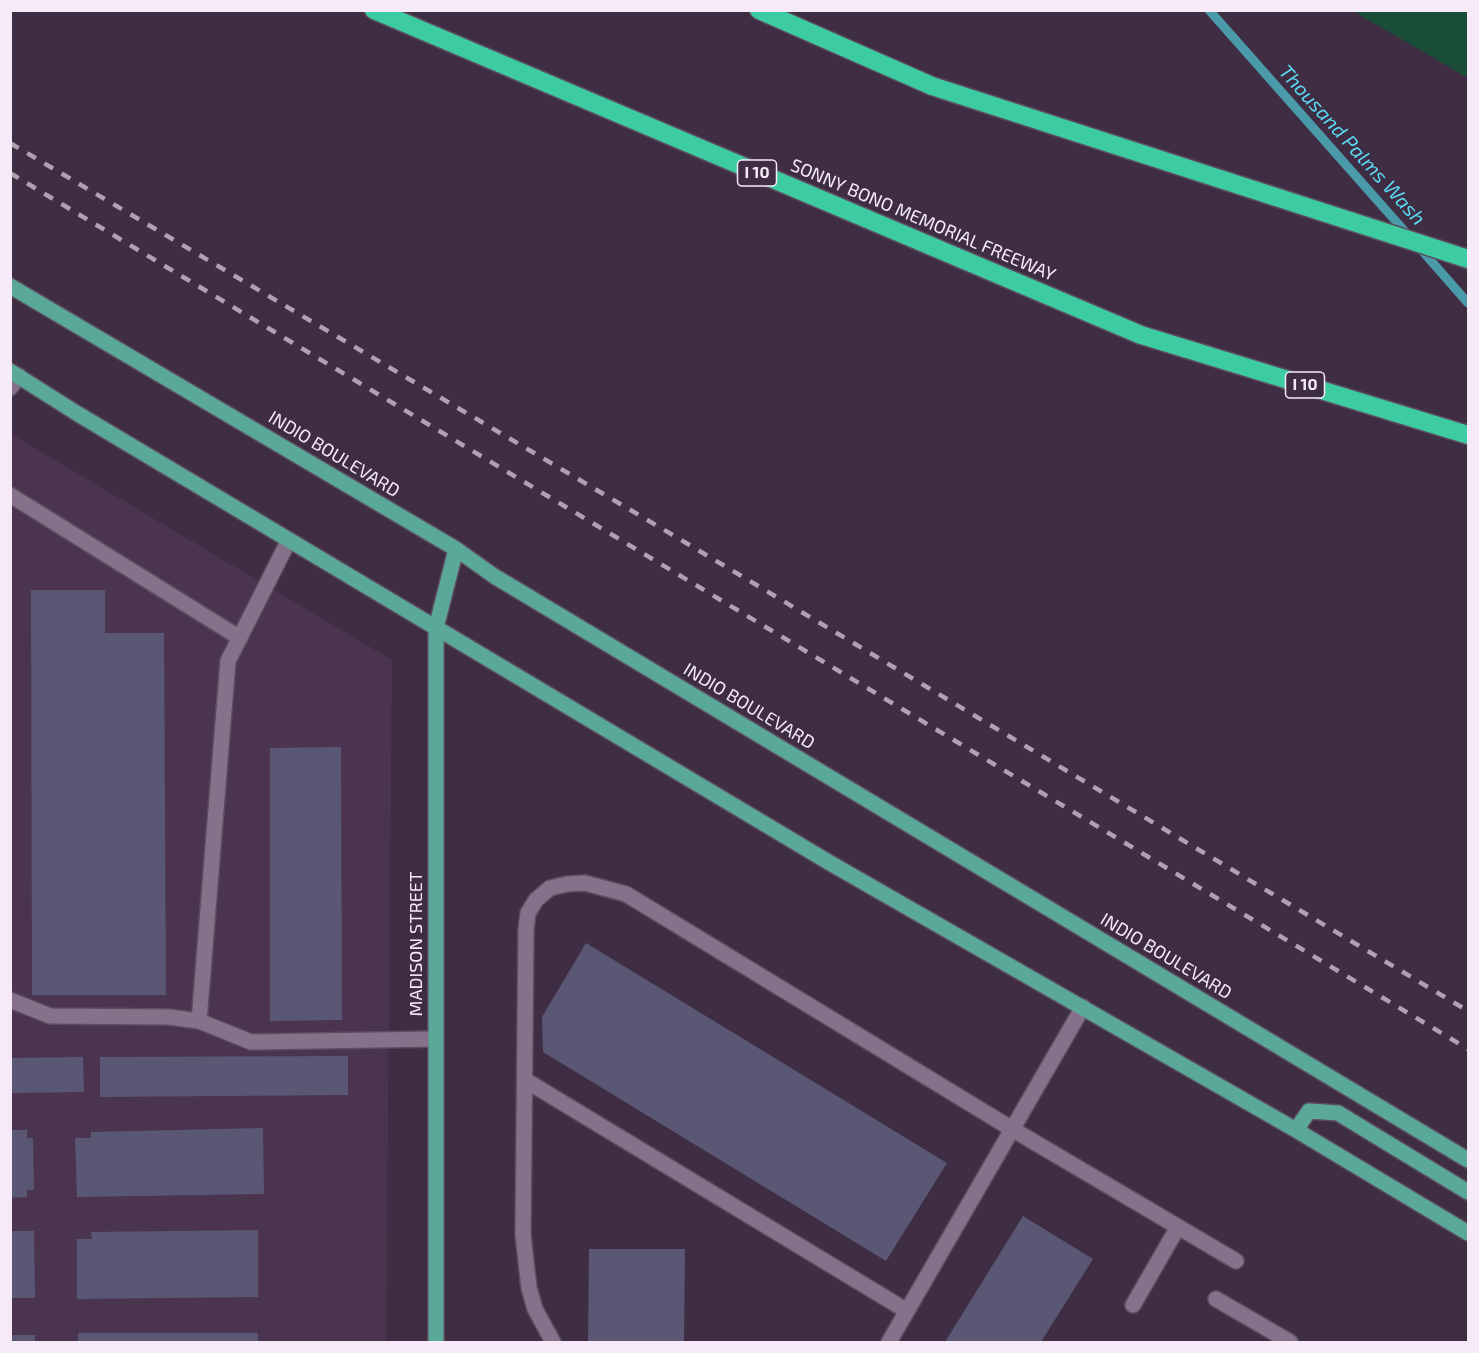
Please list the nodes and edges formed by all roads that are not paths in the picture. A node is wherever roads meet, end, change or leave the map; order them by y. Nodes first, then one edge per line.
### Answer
1 (374, 10) edge
2 (759, 10) edge
3 (1468, 259) edge
4 (10, 286) edge
5 (13, 378) edge
6 (1468, 435) edge
7 (10, 495) edge
8 (289, 540) junction
9 (456, 549) junction
10 (436, 628) junction
11 (240, 638) junction
12 (11, 1001) edge
13 (1083, 1007) junction
14 (199, 1020) junction
15 (436, 1039) junction
16 (525, 1080) junction
17 (1012, 1129) junction
18 (1296, 1130) junction
19 (1468, 1160) edge
20 (1468, 1192) edge
21 (1178, 1227) junction
22 (1468, 1233) edge
23 (1236, 1261) dead end
24 (1216, 1299) dead end
25 (1132, 1305) dead end
26 (907, 1311) junction
27 (436, 1342) edge
28 (553, 1342) edge
29 (889, 1342) edge
30 (1290, 1342) edge

1 - 6 highway, SONNY BONO MEMORIAL FREEWAY / I 10
2 - 3 highway
4 - 9 main road, INDIO BOULEVARD
5 - 8 main road
7 - 11 lane
8 - 10 main road
8 - 11 lane
9 - 10 main road, MADISON STREET
9 - 19 main road, INDIO BOULEVARD
10 - 13 main road
10 - 15 main road, MADISON STREET
11 - 14 lane
12 - 14 lane
13 - 17 lane
13 - 18 main road
14 - 15 lane
15 - 27 main road, MADISON STREET
16 - 17 lane
16 - 26 lane
16 - 28 lane
17 - 21 lane
17 - 26 lane
18 - 20 main road
18 - 22 main road
21 - 23 lane
21 - 25 lane
24 - 30 lane
26 - 29 lane

